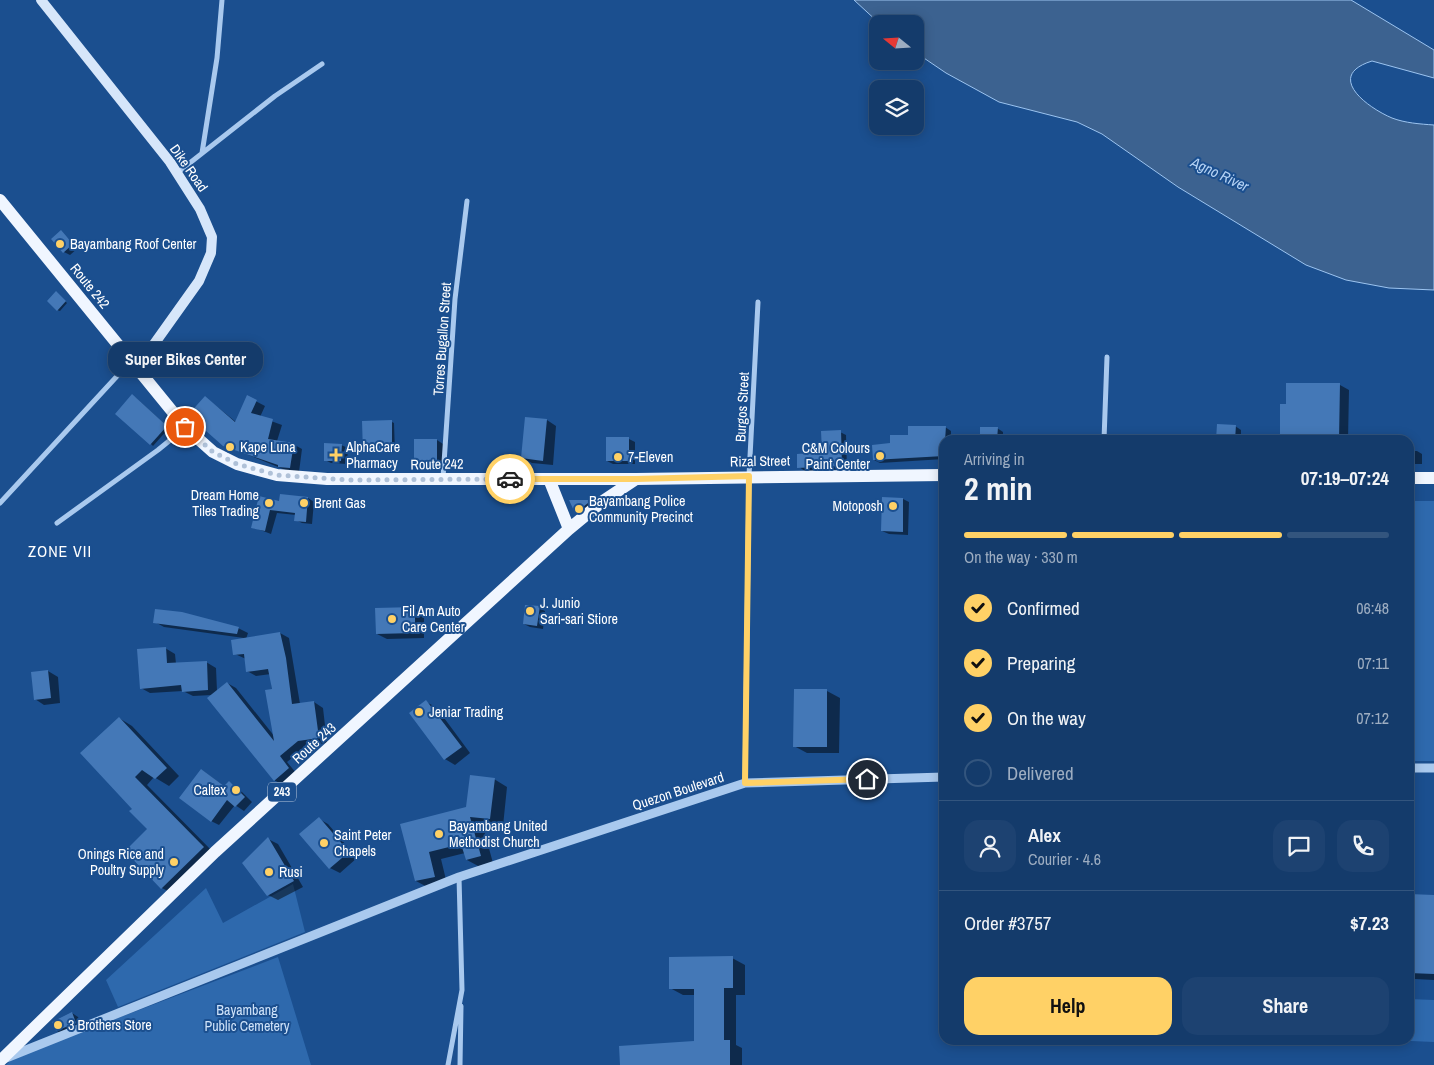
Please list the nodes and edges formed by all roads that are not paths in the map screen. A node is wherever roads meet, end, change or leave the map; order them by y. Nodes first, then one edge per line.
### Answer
1 (41, 0) edge
2 (222, 0) edge
3 (322, 64) dead end
4 (202, 154) junction
5 (177, 173) junction
6 (0, 200) edge
7 (467, 201) dead end
8 (758, 302) dead end
9 (1107, 357) dead end
10 (135, 364) junction
11 (185, 427) junction
12 (1104, 435) edge
13 (939, 475) edge
14 (749, 476) junction
15 (443, 478) junction
16 (1414, 478) edge
17 (1434, 478) edge
18 (549, 479) junction
19 (636, 479) junction
20 (0, 503) edge
21 (57, 523) dead end
22 (569, 529) junction
23 (1414, 768) edge
24 (1434, 768) edge
25 (939, 777) edge
26 (745, 783) junction
27 (459, 878) junction
28 (462, 990) junction
29 (0, 1060) edge
30 (448, 1065) edge
31 (460, 1065) edge

1 - 5 main road, Dike Road
2 - 4 street
3 - 4 street
4 - 5 street
5 - 10 main road, Dike Road
6 - 10 main road, Route 242
7 - 15 street, Torres Bugallon Street
8 - 14 street, Burgos Street
9 - 12 street
10 - 11 main road, Route 242
10 - 20 street
11 - 15 main road, Route 242
11 - 21 street
13 - 14 main road, Rizal Street
14 - 19 main road, Rizal Street
14 - 26 street, Burgos Street
15 - 18 main road, Route 242
16 - 17 main road
18 - 19 main road, Route 242
18 - 22 main road
19 - 22 main road, Route 243 / 243
22 - 29 main road, Route 243 / 243
23 - 24 street
25 - 26 street, Quezon Boulevard
26 - 27 street, Quezon Boulevard
27 - 28 street
27 - 29 street, Quezon Boulevard
28 - 30 street
28 - 31 street

